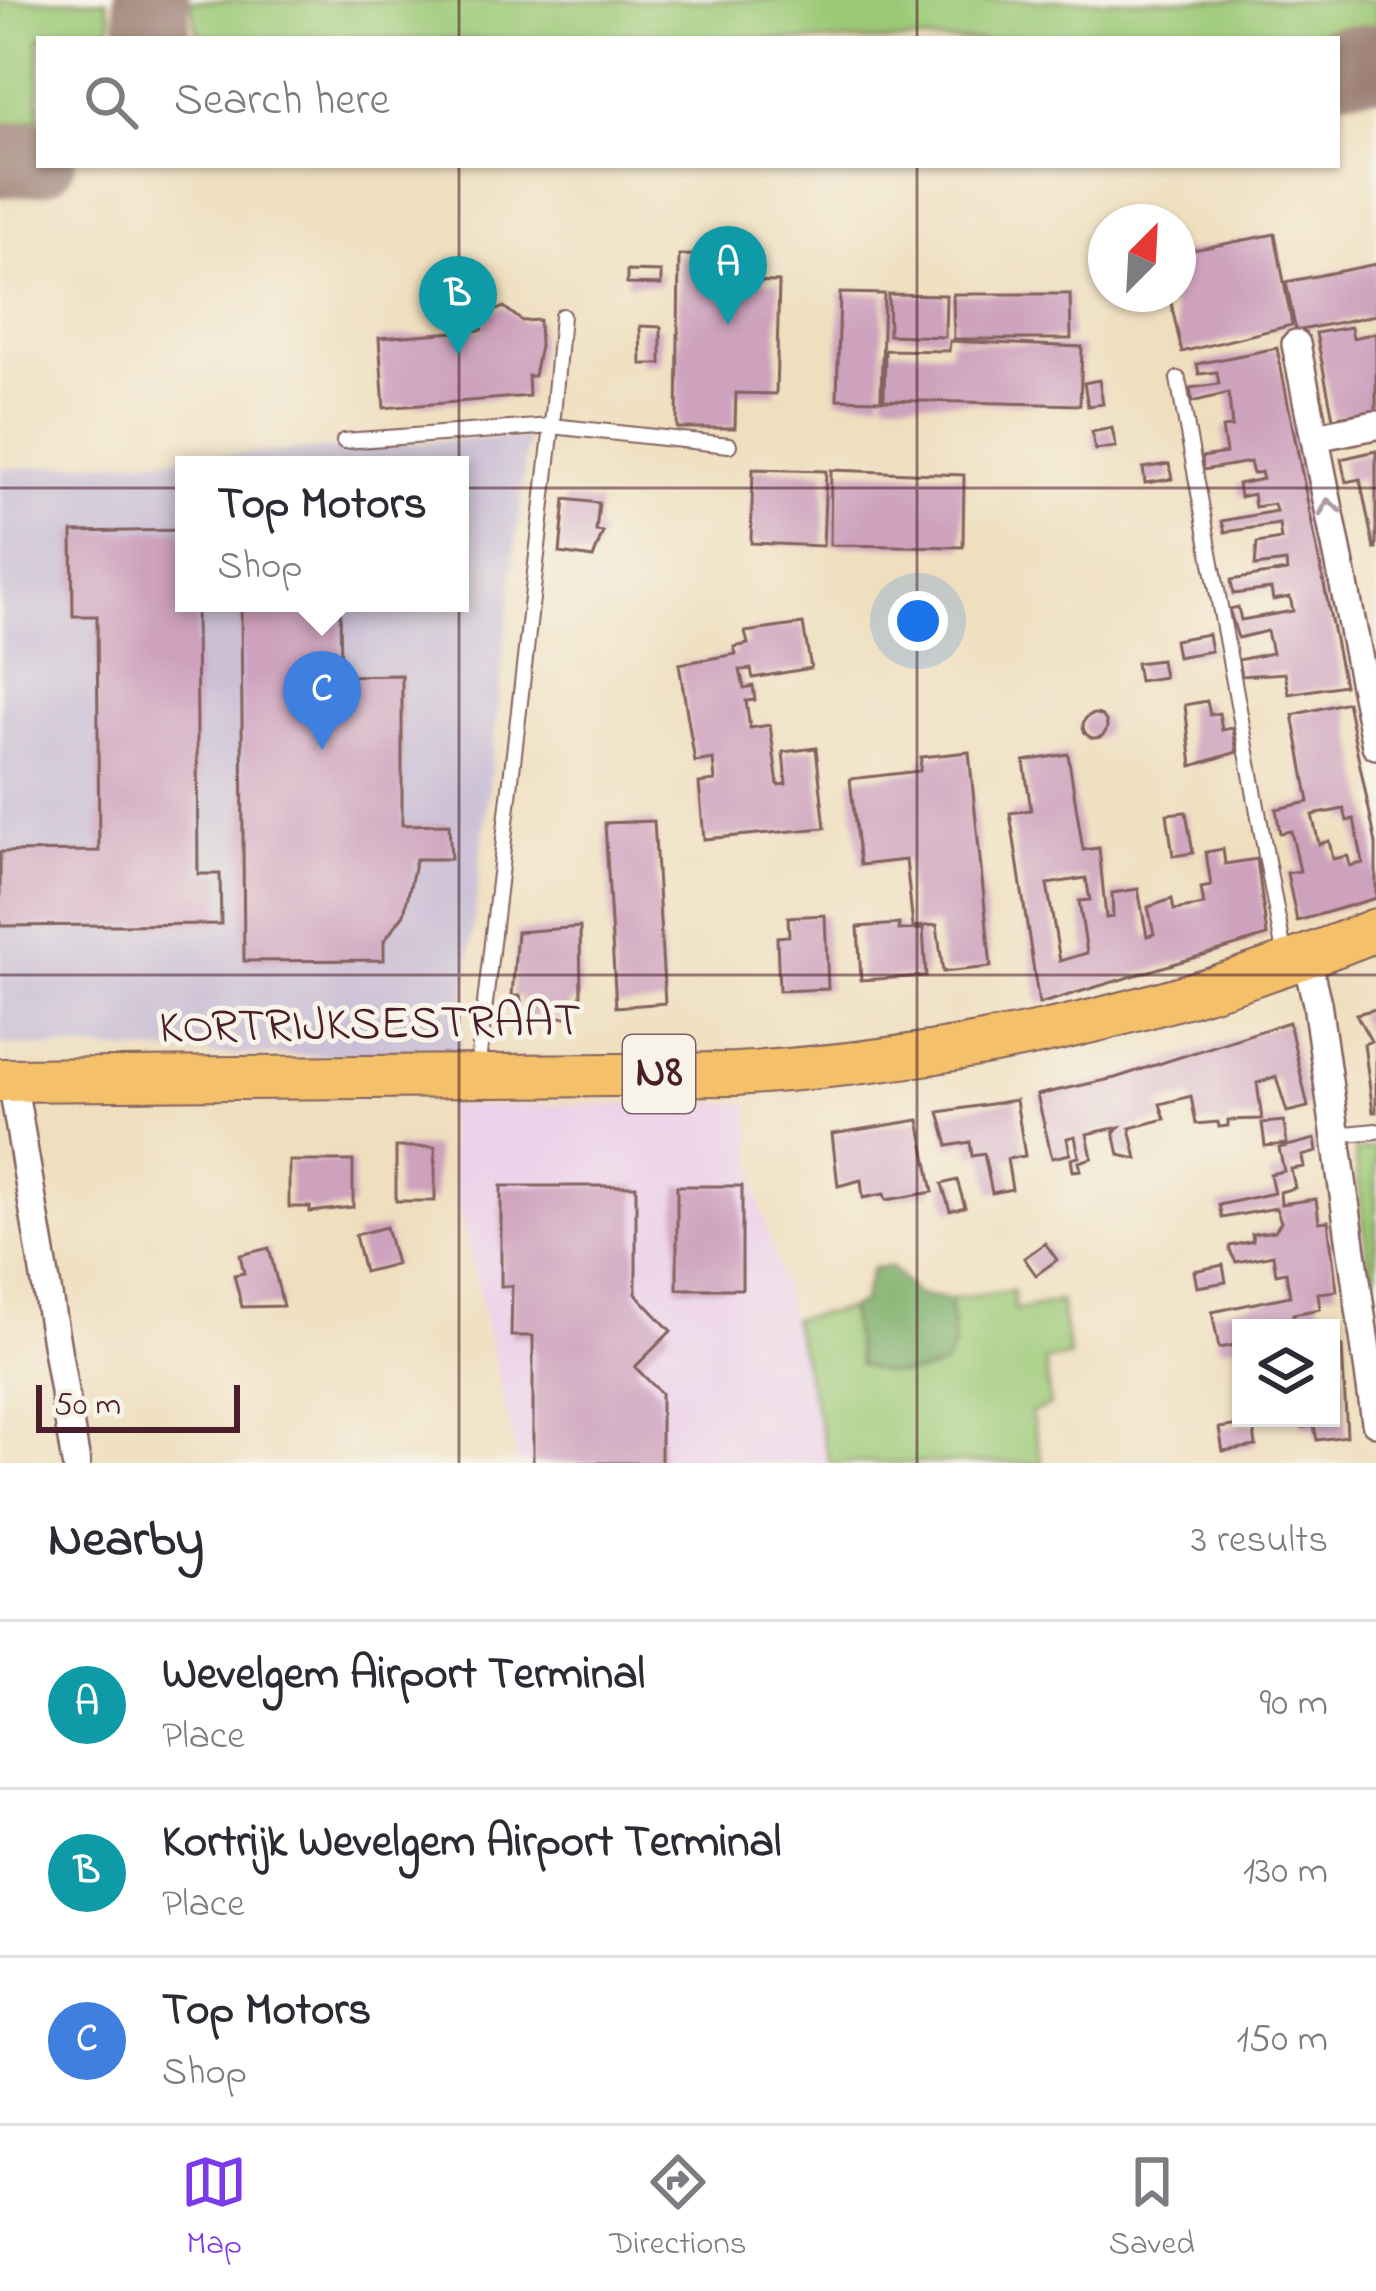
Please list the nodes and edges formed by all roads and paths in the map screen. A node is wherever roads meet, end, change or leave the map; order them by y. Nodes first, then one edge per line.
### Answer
1 (562, 316) dead end
2 (1296, 344) dead end
3 (1178, 379) dead end
4 (1376, 425) edge
5 (552, 426) junction
6 (1316, 437) junction
7 (344, 441) dead end
8 (729, 445) dead end
9 (1376, 746) edge
10 (1376, 930) edge
11 (1295, 962) junction
12 (477, 1075) junction
13 (6, 1080) edge
14 (1376, 1131) edge
15 (1336, 1136) junction
16 (1376, 1422) edge
17 (76, 1463) edge

1 - 5 lane
2 - 6 street
3 - 11 lane
4 - 6 street
5 - 7 lane
5 - 8 lane
5 - 12 lane
9 -> 6 street
10 - 11 main road, N8
11 - 12 main road, KORTRIJKSESTRAAT / N8
11 - 15 street
12 - 13 main road, KORTRIJKSESTRAAT / N8
13 - 17 street
14 - 15 lane
15 - 16 street

